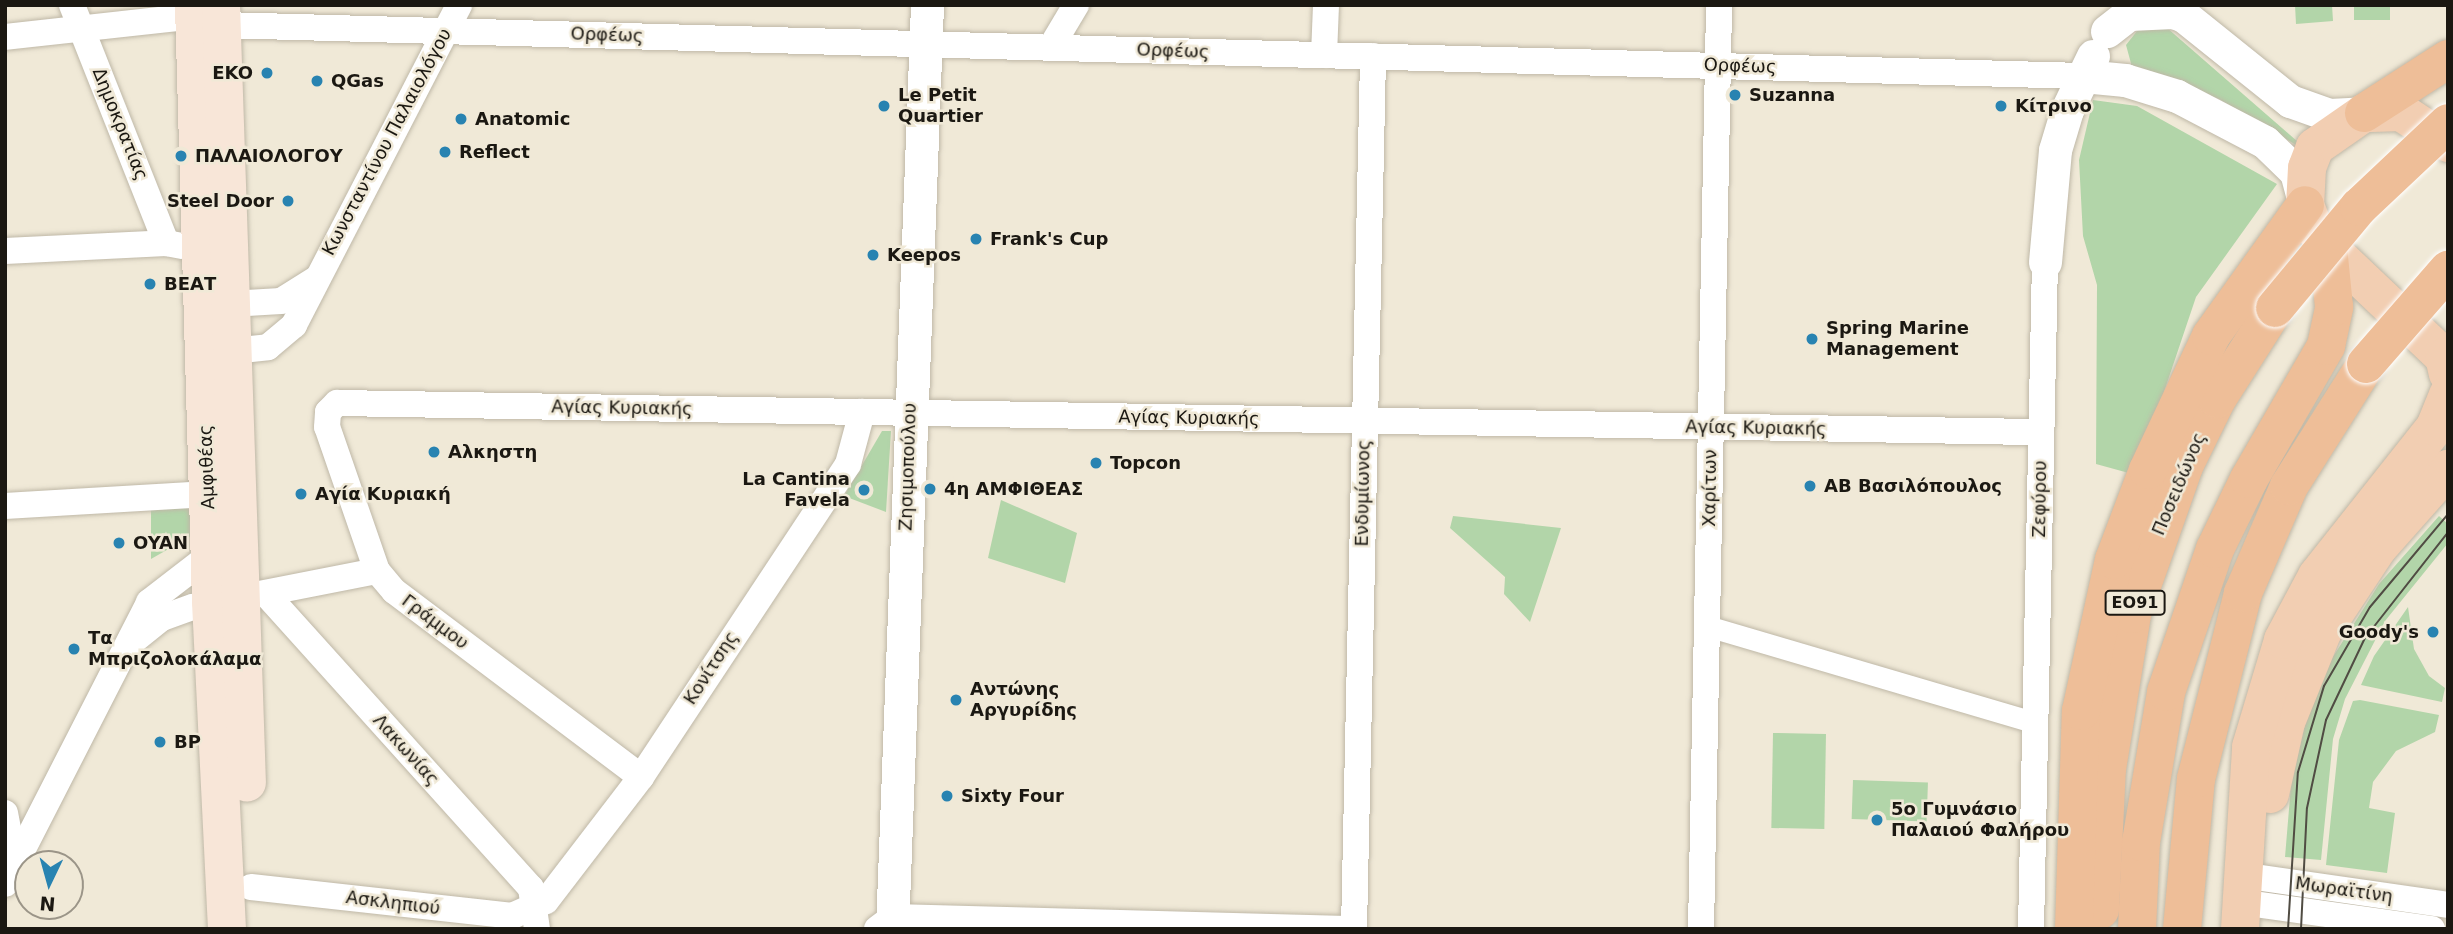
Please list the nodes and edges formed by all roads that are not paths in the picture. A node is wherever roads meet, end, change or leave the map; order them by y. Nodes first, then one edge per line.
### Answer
1 (459, 5) edge
2 (928, 5) edge
3 (1076, 5) edge
4 (1326, 5) edge
5 (1719, 5) edge
6 (2177, 11) edge
7 (208, 13) edge
8 (2113, 14) edge
9 (77, 17) edge
10 (446, 30) junction
11 (5, 37) edge
12 (926, 43) junction
13 (1051, 47) junction
14 (1324, 55) junction
15 (1373, 56) junction
16 (2448, 58) edge
17 (1718, 66) junction
18 (2083, 76) junction
19 (2125, 80) junction
20 (2364, 113) junction
21 (2448, 123) edge
22 (2448, 143) edge
23 (2305, 205) junction
24 (2328, 247) junction
25 (183, 249) junction
26 (5, 251) edge
27 (2045, 262) joint
28 (2448, 271) edge
29 (316, 279) junction
30 (230, 304) junction
31 (217, 345) junction
32 (2446, 364) edge
33 (2448, 395) edge
34 (337, 403) joint
35 (862, 412) junction
36 (910, 413) junction
37 (1364, 421) junction
38 (1711, 427) junction
39 (2041, 432) junction
40 (2448, 469) edge
41 (208, 494) junction
42 (5, 506) edge
43 (210, 555) junction
44 (377, 571) junction
45 (239, 598) junction
46 (1707, 626) junction
47 (128, 646) junction
48 (2036, 723) junction
49 (641, 777) junction
50 (5, 813) edge
51 (10, 875) edge
52 (251, 887) junction
53 (2252, 903) edge
54 (2448, 905) edge
55 (536, 919) edge
56 (887, 925) edge
57 (227, 929) edge
58 (253, 929) edge
59 (1347, 929) edge
60 (1354, 929) edge
61 (1701, 929) edge
62 (2031, 929) edge
63 (2074, 929) edge
64 (2100, 929) edge
65 (2137, 929) edge
66 (2182, 929) edge
67 (2432, 929) edge

1 - 10 street, Κωνσταντίνου Παλαιολόγου
2 - 12 street, Ζησιμοπούλου
3 - 13 street
4 - 14 street
5 - 17 street, Χαρίτων
6 - 8 street
6 - 20 street
7 - 9 street, Ορφέως
7 - 10 street, Ορφέως
7 - 25 main road, Αμφιθέας
7 - 30 main road, Αμφιθέας
8 - 18 street, Ζεφύρου
8 - 19 street
9 - 11 street, Ορφέως
9 - 25 street, Δημοκρατίας
10 - 12 street, Ορφέως
10 - 29 street, Κωνσταντίνου Παλαιολόγου
12 - 13 street, Ορφέως
12 - 36 street, Ζησιμοπούλου
13 - 14 street, Ορφέως
14 - 15 street, Ορφέως
15 - 17 street, Ορφέως
15 - 37 street, Ενδυμίωνος
16 - 20 highway
17 - 18 street, Ορφέως
17 - 38 street, Χαρίτων
18 - 19 street, Ορφέως
18 - 27 street, Ζεφύρου
19 - 23 street, Ορφέως
20 - 22 main road
20 - 23 main road
21 - 64 highway, Ποσειδώνος / ΕΟ91, bridge
23 - 24 main road
23 - 63 highway
24 - 32 main road
24 - 65 highway
25 - 26 street
25 - 31 main road, Αμφιθέας
27 - 39 street, Ζεφύρου
28 - 66 highway, bridge
29 - 30 street
29 - 31 street, Κωνσταντίνου Παλαιολόγου
30 - 31 main road, Αμφιθέας
31 - 41 main road, Αμφιθέας
31 - 45 main road, Αμφιθέας
33 - 53 main road
34 - 35 street, Αγίας Κυριακής
34 - 44 street, Γράμμου
35 - 36 street, Αγίας Κυριακής
35 - 49 street, Κονίτσης
36 - 37 street, Αγίας Κυριακής
36 - 56 street, Ζησιμοπούλου
37 - 38 street, Αγίας Κυριακής
37 - 60 street, Ενδυμίωνος
38 - 39 street, Αγίας Κυριακής
38 - 46 street, Χαρίτων
39 - 48 street, Ζεφύρου
40 - 53 main road
41 - 42 street
41 - 43 main road, Αμφιθέας
43 - 45 main road, Αμφιθέας
43 - 47 street
44 - 45 street
44 - 49 street, Γράμμου
45 - 47 street
45 - 52 main road, Αμφιθέας
45 - 55 street, Λακωνίας
45 - 57 main road, Αμφιθέας
46 - 48 street
46 - 61 street, Χαρίτων
47 - 51 street
48 - 62 street, Ζεφύρου
49 - 55 street, Κονίτσης
50 - 51 street
52 - 55 street, Ασκληπιού
52 - 58 main road, Αμφιθέας
53 - 54 street, Μωραϊτίνη
53 - 67 street, Μωραϊτίνη
56 - 59 street

